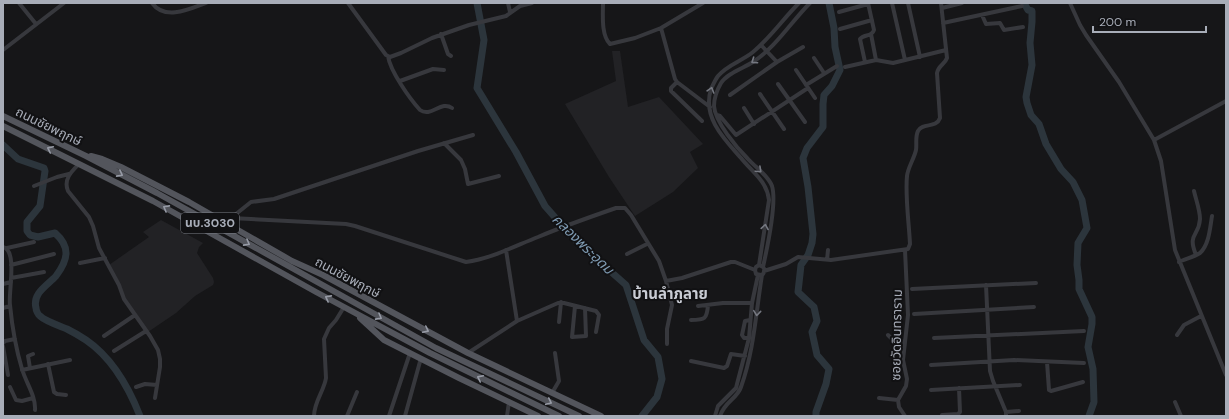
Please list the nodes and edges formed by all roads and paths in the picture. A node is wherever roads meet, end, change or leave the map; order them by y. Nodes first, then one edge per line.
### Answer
1 (19, 3) edge
2 (64, 3) edge
3 (152, 3) edge
4 (206, 3) edge
5 (348, 3) edge
6 (508, 3) edge
7 (532, 3) edge
8 (603, 3) edge
9 (703, 3) edge
10 (798, 3) edge
11 (810, 3) edge
12 (868, 3) edge
13 (892, 3) edge
14 (908, 3) edge
15 (962, 3) edge
16 (1070, 3) edge
17 (941, 5) edge
18 (1022, 6) dead end
19 (510, 12) junction
20 (838, 12) dead end
21 (982, 15) junction
22 (783, 19) junction
23 (872, 20) junction
24 (943, 23) junction
25 (36, 24) junction
26 (790, 25) junction
27 (1022, 27) dead end
28 (661, 28) junction
29 (840, 29) dead end
30 (441, 34) junction
31 (871, 34) junction
32 (761, 44) junction
33 (803, 47) dead end
34 (3, 50) edge
35 (946, 50) junction
36 (767, 51) junction
37 (388, 56) junction
38 (451, 56) dead end
39 (920, 56) junction
40 (814, 58) dead end
41 (876, 60) junction
42 (906, 60) junction
43 (777, 62) junction
44 (865, 62) junction
45 (837, 66) dead end
46 (846, 67) dead end
47 (444, 70) dead end
48 (796, 70) dead end
49 (824, 73) junction
50 (400, 81) junction
51 (677, 82) junction
52 (778, 84) dead end
53 (807, 86) junction
54 (760, 94) dead end
55 (730, 95) dead end
56 (815, 98) dead end
57 (791, 100) junction
58 (1226, 101) edge
59 (709, 106) junction
60 (452, 108) dead end
61 (714, 108) junction
62 (744, 108) dead end
63 (772, 112) junction
64 (717, 115) junction
65 (3, 116) edge
66 (702, 121) dead end
67 (805, 122) dead end
68 (754, 124) junction
69 (3, 126) edge
70 (784, 129) dead end
71 (473, 135) dead end
72 (736, 135) junction
73 (731, 138) junction
74 (1154, 140) junction
75 (444, 143) junction
76 (86, 156) junction
77 (79, 164) junction
78 (69, 174) junction
79 (499, 176) dead end
80 (34, 186) dead end
81 (1194, 191) dead end
82 (1212, 216) dead end
83 (228, 221) junction
84 (34, 242) dead end
85 (648, 244) junction
86 (5, 248) edge
87 (506, 250) junction
88 (828, 250) dead end
89 (905, 250) junction
90 (54, 254) dead end
91 (627, 254) dead end
92 (1196, 255) junction
93 (105, 258) junction
94 (827, 260) junction
95 (292, 261) junction
96 (1179, 262) junction
97 (80, 263) dead end
98 (11, 265) junction
99 (761, 271) junction
100 (44, 272) dead end
101 (11, 280) junction
102 (666, 281) junction
103 (1036, 283) dead end
104 (3, 284) edge
105 (986, 285) junction
106 (912, 289) dead end
107 (333, 291) junction
108 (561, 302) junction
109 (752, 303) junction
110 (708, 305) junction
111 (10, 306) junction
112 (575, 306) junction
113 (698, 306) dead end
114 (344, 307) junction
115 (1034, 307) dead end
116 (3, 308) edge
117 (585, 308) junction
118 (988, 310) junction
119 (356, 314) junction
120 (914, 314) dead end
121 (135, 315) junction
122 (1201, 316) junction
123 (692, 320) dead end
124 (517, 321) junction
125 (558, 322) dead end
126 (146, 331) junction
127 (1084, 331) dead end
128 (596, 332) dead end
129 (888, 335) dead end
130 (1177, 335) dead end
131 (104, 336) dead end
132 (988, 336) junction
133 (934, 338) dead end
134 (15, 339) junction
135 (905, 342) junction
136 (3, 343) edge
137 (667, 344) dead end
138 (3, 346) edge
139 (114, 351) dead end
140 (410, 353) junction
141 (468, 353) junction
142 (555, 353) dead end
143 (745, 356) junction
144 (19, 357) junction
145 (420, 358) junction
146 (70, 360) dead end
147 (691, 361) dead end
148 (989, 361) junction
149 (1047, 362) junction
150 (1084, 363) dead end
151 (48, 364) junction
152 (931, 365) dead end
153 (30, 368) junction
154 (22, 370) junction
155 (8, 375) dead end
156 (1226, 375) edge
157 (1083, 382) dead end
158 (157, 385) junction
159 (1020, 385) dead end
160 (10, 387) dead end
161 (136, 387) dead end
162 (996, 387) junction
163 (958, 388) junction
164 (931, 390) dead end
165 (357, 392) dead end
166 (552, 394) junction
167 (66, 395) dead end
168 (34, 398) junction
169 (154, 398) dead end
170 (879, 398) dead end
171 (898, 400) junction
172 (509, 402) junction
173 (1175, 402) dead end
174 (35, 410) dead end
175 (1019, 411) dead end
176 (1006, 414) edge
177 (534, 415) edge
178 (942, 415) dead end
179 (314, 416) edge
180 (347, 416) edge
181 (389, 416) edge
182 (405, 416) edge
183 (507, 416) edge
184 (559, 416) edge
185 (579, 416) edge
186 (601, 416) edge
187 (715, 416) edge
188 (720, 416) edge
189 (905, 416) edge
190 (1181, 416) edge

1 - 25 street
2 - 25 street
3 - 4 street
5 - 37 street
6 - 19 street
7 - 19 street
8 - 28 street
9 - 28 street
10 - 22 street
11 - 26 street
12 - 20 street
12 - 23 street
13 - 42 street
14 - 39 street
15 - 17 street
16 - 74 street
17 - 24 street
18 - 21 street
19 - 30 street
21 - 24 street
21 - 27 street
22 - 26 street
22 - 32 street
23 - 29 street
23 - 31 street
24 - 35 street
25 - 34 street
26 - 36 street
28 - 51 street
30 - 37 street
30 - 38 street
31 - 41 street
31 - 44 street
32 - 36 street
59 -> 32 street
33 - 43 street
35 - 39 street
35 - 89 street, ซอยวัดอินทราราม
36 - 43 street
36 -> 61 street
37 - 50 street
39 - 42 street
40 - 49 street
41 - 42 street
41 - 44 street
43 - 55 street
44 - 46 street
45 - 49 street
47 - 50 street
48 - 53 street
49 - 53 street
50 - 60 street
51 - 59 street
51 - 66 street
52 - 57 street
53 - 56 street
53 - 57 street
54 - 63 street
57 - 63 street
57 - 67 street
58 - 74 street
59 - 61 street
99 -> 59 street
61 - 64 street
62 - 68 street
63 - 68 street
63 - 70 street
64 - 72 street
64 - 73 street
65 - 76 main road, ถนนชัยพฤกษ์ / นบ.3030
68 - 72 street
77 -> 69 main road, ถนนชัยพฤกษ์
71 - 75 street
72 - 73 street
73 -> 99 street
74 - 96 street
75 - 79 street
75 - 83 street
76 - 83 main road, ถนนชัยพฤกษ์
76 -> 107 main road, ถนนชัยพฤกษ์ / นบ.3030
77 - 78 street
114 -> 77 main road, ถนนชัยพฤกษ์
78 - 80 street
78 - 93 street
81 - 92 street
82 - 92 street
83 - 87 street
83 - 95 main road, ถนนชัยพฤกษ์
84 - 86 street
85 - 87 street
85 - 91 street
85 - 102 street
86 - 98 street
87 - 124 street
88 - 94 street
89 - 94 street
89 - 135 street, ซอยวัดอินทราราม
90 - 98 street
92 - 96 street
93 - 97 street
93 - 121 street
94 - 99 street
95 - 107 main road
95 -> 141 main road, ถนนชัยพฤกษ์
96 - 122 street
98 - 101 street
99 - 102 street
99 - 109 street
99 -> 188 street
100 - 101 street
101 - 104 street
101 - 111 street
102 - 137 street
103 - 105 street
105 - 106 street
105 - 118 street
107 -> 185 main road, ถนนชัยพฤกษ์
108 - 112 street
108 - 124 street
108 - 125 street
109 - 110 street
109 - 143 street
110 - 113 street
110 - 123 street
111 - 116 street
111 - 134 street
112 - 117 street
112 - 117 street
114 - 119 main road, ถนนชัยพฤกษ์
114 - 179 street
115 - 118 street
117 - 128 street
118 - 120 street
118 - 132 street
119 - 140 main road, ถนนชัยพฤกษ์
184 -> 119 main road, ถนนชัยพฤกษ์
121 - 126 street
121 - 131 street
122 - 130 street
122 - 156 street
124 - 141 street
126 - 139 street
126 - 158 street
127 - 132 street
129 - 135 street
132 - 133 street
132 - 148 street
134 - 136 street
134 - 144 street
135 - 171 street, ซอยวัดอินทราราม
138 - 155 street
140 - 145 main road, ถนนชัยพฤกษ์
140 - 181 street
141 - 166 main road, ถนนชัยพฤกษ์
142 - 166 street
143 - 147 street
143 - 187 street
144 - 153 street
144 - 154 street
145 - 172 main road, ถนนชัยพฤกษ์
145 - 182 street
146 - 151 street
148 - 149 street
148 - 152 street
148 - 162 street
149 - 150 street
149 - 157 street
151 - 153 street
151 - 167 street
153 - 154 street
154 - 168 street
158 - 161 street
158 - 169 street
159 - 162 street
160 - 168 street
162 - 163 street
162 - 176 street
163 - 164 street
163 - 178 street
165 - 180 street
166 - 186 main road, ถนนชัยพฤกษ์
168 - 174 street
170 - 171 street
171 - 189 street
172 - 177 main road, ถนนชัยพฤกษ์
172 - 183 street
173 - 190 street
175 - 176 street

